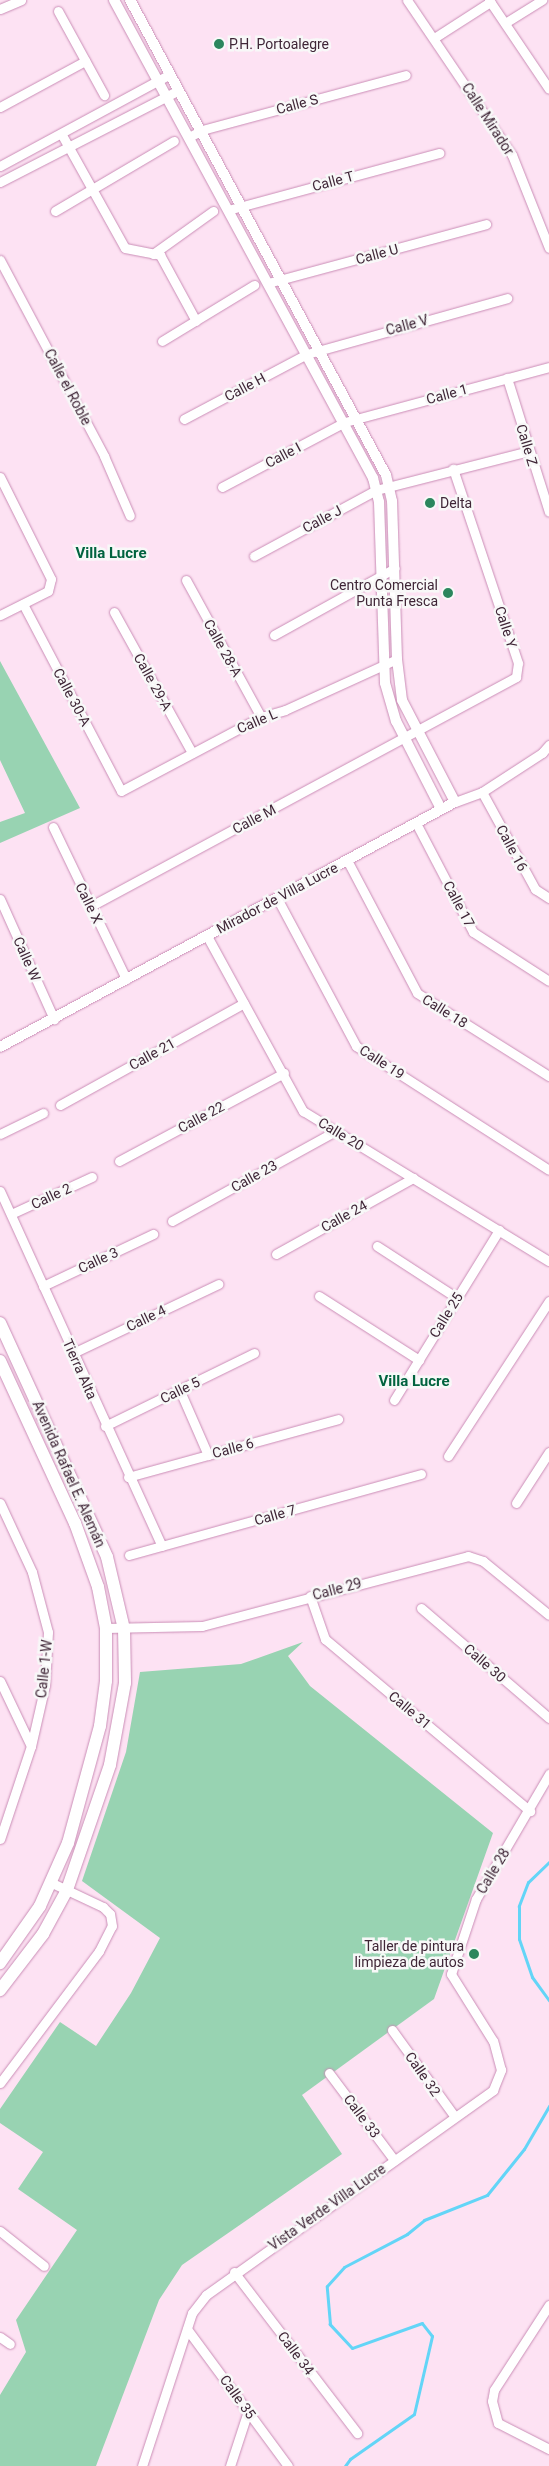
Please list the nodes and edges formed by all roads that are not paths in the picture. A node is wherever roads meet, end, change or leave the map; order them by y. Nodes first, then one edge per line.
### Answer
1 (21, 0) edge
2 (114, 0) edge
3 (130, 0) edge
4 (407, 0) edge
5 (542, 0) edge
6 (489, 1) edge
7 (0, 9) edge
8 (58, 11) dead end
9 (504, 23) junction
10 (434, 38) junction
11 (85, 61) junction
12 (170, 74) junction
13 (406, 75) dead end
14 (157, 81) junction
15 (549, 88) edge
16 (179, 90) junction
17 (104, 95) dead end
18 (166, 97) junction
19 (0, 106) edge
20 (202, 130) junction
21 (62, 135) junction
22 (189, 137) junction
23 (174, 141) dead end
24 (68, 146) junction
25 (439, 152) dead end
26 (0, 166) edge
27 (0, 182) edge
28 (93, 190) junction
29 (242, 206) junction
30 (228, 210) junction
31 (56, 211) dead end
32 (213, 211) dead end
33 (486, 224) dead end
34 (549, 248) edge
35 (153, 254) junction
36 (0, 260) edge
37 (282, 280) junction
38 (268, 284) junction
39 (254, 285) dead end
40 (507, 298) dead end
41 (196, 320) junction
42 (162, 341) dead end
43 (320, 350) junction
44 (307, 354) junction
45 (549, 367) edge
46 (507, 378) junction
47 (358, 418) junction
48 (184, 419) dead end
49 (345, 422) junction
50 (529, 451) junction
51 (453, 469) junction
52 (0, 477) edge
53 (222, 487) dead end
54 (390, 487) junction
55 (376, 490) junction
56 (549, 512) edge
57 (130, 516) dead end
58 (254, 556) dead end
59 (395, 568) junction
60 (382, 575) junction
61 (186, 580) dead end
62 (23, 604) junction
63 (114, 612) dead end
64 (0, 615) edge
65 (274, 635) dead end
66 (397, 659) junction
67 (384, 663) junction
68 (402, 700) junction
69 (389, 703) junction
70 (261, 717) junction
71 (417, 732) junction
72 (404, 738) junction
73 (549, 745) edge
74 (192, 753) junction
75 (121, 791) joint
76 (482, 792) junction
77 (455, 802) junction
78 (441, 809) junction
79 (416, 823) junction
80 (52, 827) dead end
81 (347, 860) junction
82 (277, 898) junction
83 (549, 898) edge
84 (0, 899) edge
85 (91, 906) junction
86 (207, 936) junction
87 (126, 980) junction
88 (549, 981) edge
89 (244, 1002) junction
90 (54, 1018) junction
91 (0, 1048) edge
92 (284, 1073) junction
93 (549, 1076) edge
94 (60, 1105) dead end
95 (43, 1113) dead end
96 (336, 1131) junction
97 (0, 1134) edge
98 (119, 1161) dead end
99 (549, 1170) edge
100 (92, 1177) dead end
101 (413, 1178) junction
102 (0, 1191) edge
103 (11, 1214) junction
104 (172, 1221) dead end
105 (499, 1230) junction
106 (153, 1234) dead end
107 (377, 1246) dead end
108 (276, 1254) dead end
109 (549, 1261) edge
110 (218, 1284) dead end
111 (43, 1286) junction
112 (319, 1296) dead end
113 (457, 1298) junction
114 (549, 1301) edge
115 (0, 1323) edge
116 (73, 1353) junction
117 (254, 1353) dead end
118 (419, 1360) junction
119 (0, 1361) edge
120 (180, 1391) junction
121 (394, 1400) dead end
122 (338, 1419) dead end
123 (105, 1426) junction
124 (549, 1452) edge
125 (208, 1455) junction
126 (448, 1456) dead end
127 (421, 1474) dead end
128 (128, 1476) junction
129 (0, 1503) edge
130 (516, 1503) dead end
131 (162, 1546) junction
132 (129, 1554) dead end
133 (310, 1596) junction
134 (421, 1608) dead end
135 (549, 1615) edge
136 (106, 1628) junction
137 (124, 1629) junction
138 (0, 1681) edge
139 (549, 1718) edge
140 (31, 1746) junction
141 (549, 1774) edge
142 (530, 1811) junction
143 (0, 1839) edge
144 (52, 1883) junction
145 (67, 1890) junction
146 (0, 1963) edge
147 (451, 1974) joint
148 (0, 1990) edge
149 (392, 2030) dead end
150 (329, 2073) dead end
151 (0, 2083) edge
152 (454, 2118) junction
153 (394, 2160) junction
154 (0, 2231) edge
155 (44, 2266) dead end
156 (234, 2272) junction
157 (549, 2305) edge
158 (187, 2329) junction
159 (0, 2337) edge
160 (10, 2344) dead end
161 (248, 2411) junction
162 (357, 2433) dead end
163 (549, 2449) edge
164 (142, 2466) edge
165 (230, 2466) edge
166 (288, 2466) edge

1 - 7 street
2 - 14 street
3 - 12 street
4 - 10 street, Calle Mirador
5 - 9 street
6 - 9 street
6 - 10 street
8 - 11 street
9 - 15 street
10 - 34 street, Calle Mirador
11 - 17 street
11 - 19 street
12 - 14 street
12 - 16 street
13 - 20 street, Calle S
14 - 18 street
14 - 21 street
16 - 18 street
16 - 20 street
18 - 22 street
18 - 24 street
20 - 22 street, Calle S
20 - 29 street
21 - 24 street
21 - 26 street
22 - 30 street
23 - 28 street
24 - 27 street
24 - 28 street
25 - 29 street, Calle T
28 - 31 street
28 - 35 street
29 - 30 street, Calle T
29 - 37 street
30 - 38 street
32 - 35 street
33 - 37 street, Calle U
35 - 41 street
36 - 57 street, Calle el Roble
37 - 38 street, Calle U
37 - 43 street
38 - 44 street
39 - 41 street
40 - 43 street, Calle V
41 - 42 street
43 - 44 street, Calle V
43 - 47 street
44 - 48 street, Calle H
44 - 49 street
45 - 46 street, Calle 1
46 - 47 street, Calle 1
46 - 50 street, Calle Z
47 - 49 street, Calle 1
47 - 54 street
49 - 53 street, Calle I
49 - 55 street
50 - 51 street, Calle J
50 - 56 street, Calle Z
51 - 54 street, Calle J
51 - 71 street, Calle Y
52 - 62 street
54 - 55 street, Calle J
54 - 59 street
55 - 58 street, Calle J
55 - 60 street
59 - 60 street
59 - 66 street
60 - 65 street
60 - 67 street
61 - 70 street, Calle 28-A
62 - 64 street
62 - 75 street, Calle 30-A
63 - 74 street, Calle 29-A
66 - 67 street, Calle L
66 - 68 street
67 - 69 street
67 - 70 street, Calle L
68 - 69 street
68 - 71 street
69 - 72 street
70 - 74 street, Calle L
71 - 72 street, Calle M
71 - 77 street
72 - 78 street
72 - 85 street, Calle M
73 - 76 street, Mirador de Villa Lucre
74 - 75 street, Calle L
76 - 77 street, Mirador de Villa Lucre
76 - 83 street, Calle 16
77 - 78 street, Mirador de Villa Lucre
78 - 79 street, Mirador de Villa Lucre
79 - 81 street, Mirador de Villa Lucre
79 - 88 street, Calle 17
80 - 85 street, Calle X
81 - 82 street, Mirador de Villa Lucre
81 - 93 street, Calle 18
82 - 86 street, Mirador de Villa Lucre
82 - 99 street, Calle 19
84 - 90 street, Calle W
85 - 87 street, Calle X
86 - 87 street, Mirador de Villa Lucre
86 - 89 street, Calle 20
87 - 90 street, Mirador de Villa Lucre
89 - 92 street, Calle 20
89 - 94 street, Calle 21
90 - 91 street, Mirador de Villa Lucre
92 - 96 street, Calle 20
92 - 98 street, Calle 22
95 - 97 street
96 - 101 street, Calle 20
96 - 104 street, Calle 23
100 - 103 street, Calle 2
101 - 105 street, Calle 20
101 - 108 street, Calle 24
102 - 103 street, Tierra Alta
103 - 111 street, Tierra Alta
105 - 109 street, Calle 20
105 - 113 street, Calle 25
106 - 111 street, Calle 3
107 - 113 street
110 - 116 street, Calle 4
111 - 116 street, Tierra Alta
112 - 118 street
113 - 118 street, Calle 25
114 - 126 street
115 - 137 main road, Avenida Rafael E. Alemán
116 - 123 street, Tierra Alta
117 - 120 street, Calle 5
118 - 121 street, Calle 25
119 - 136 main road, Avenida Rafael E. Alemán
120 - 123 street, Calle 5
120 - 125 street
122 - 125 street, Calle 6
123 - 128 street, Tierra Alta
124 - 130 street
125 - 128 street, Calle 6
127 - 131 street, Calle 7
128 - 131 street, Tierra Alta
129 - 140 street, Calle 1-W
131 - 132 street, Calle 7
133 - 135 street, Calle 29
133 - 137 street, Calle 29
133 - 142 street, Calle 31
134 - 139 street, Calle 30
136 - 137 street, Calle 29
136 - 144 main road, Avenida Rafael E. Alemán
137 - 145 main road, Avenida Rafael E. Alemán
138 - 140 street
140 - 143 street, Calle 1-W
141 - 142 street, Calle 28
142 - 147 street, Calle 28
144 - 145 street
144 - 146 main road, Avenida Rafael E. Alemán
145 - 148 main road, Avenida Rafael E. Alemán
145 - 151 street
147 - 152 street, Vista Verde Villa Lucre
149 - 152 street, Calle 32
150 - 153 street, Calle 33
152 - 153 street, Vista Verde Villa Lucre
153 - 156 street, Vista Verde Villa Lucre
154 - 155 street
156 - 158 street, Vista Verde Villa Lucre
156 - 162 street, Calle 34
157 - 163 street
158 - 161 street, Calle 35
158 - 164 street, Vista Verde Villa Lucre
159 - 160 street
161 - 165 street
161 - 166 street, Calle 35

